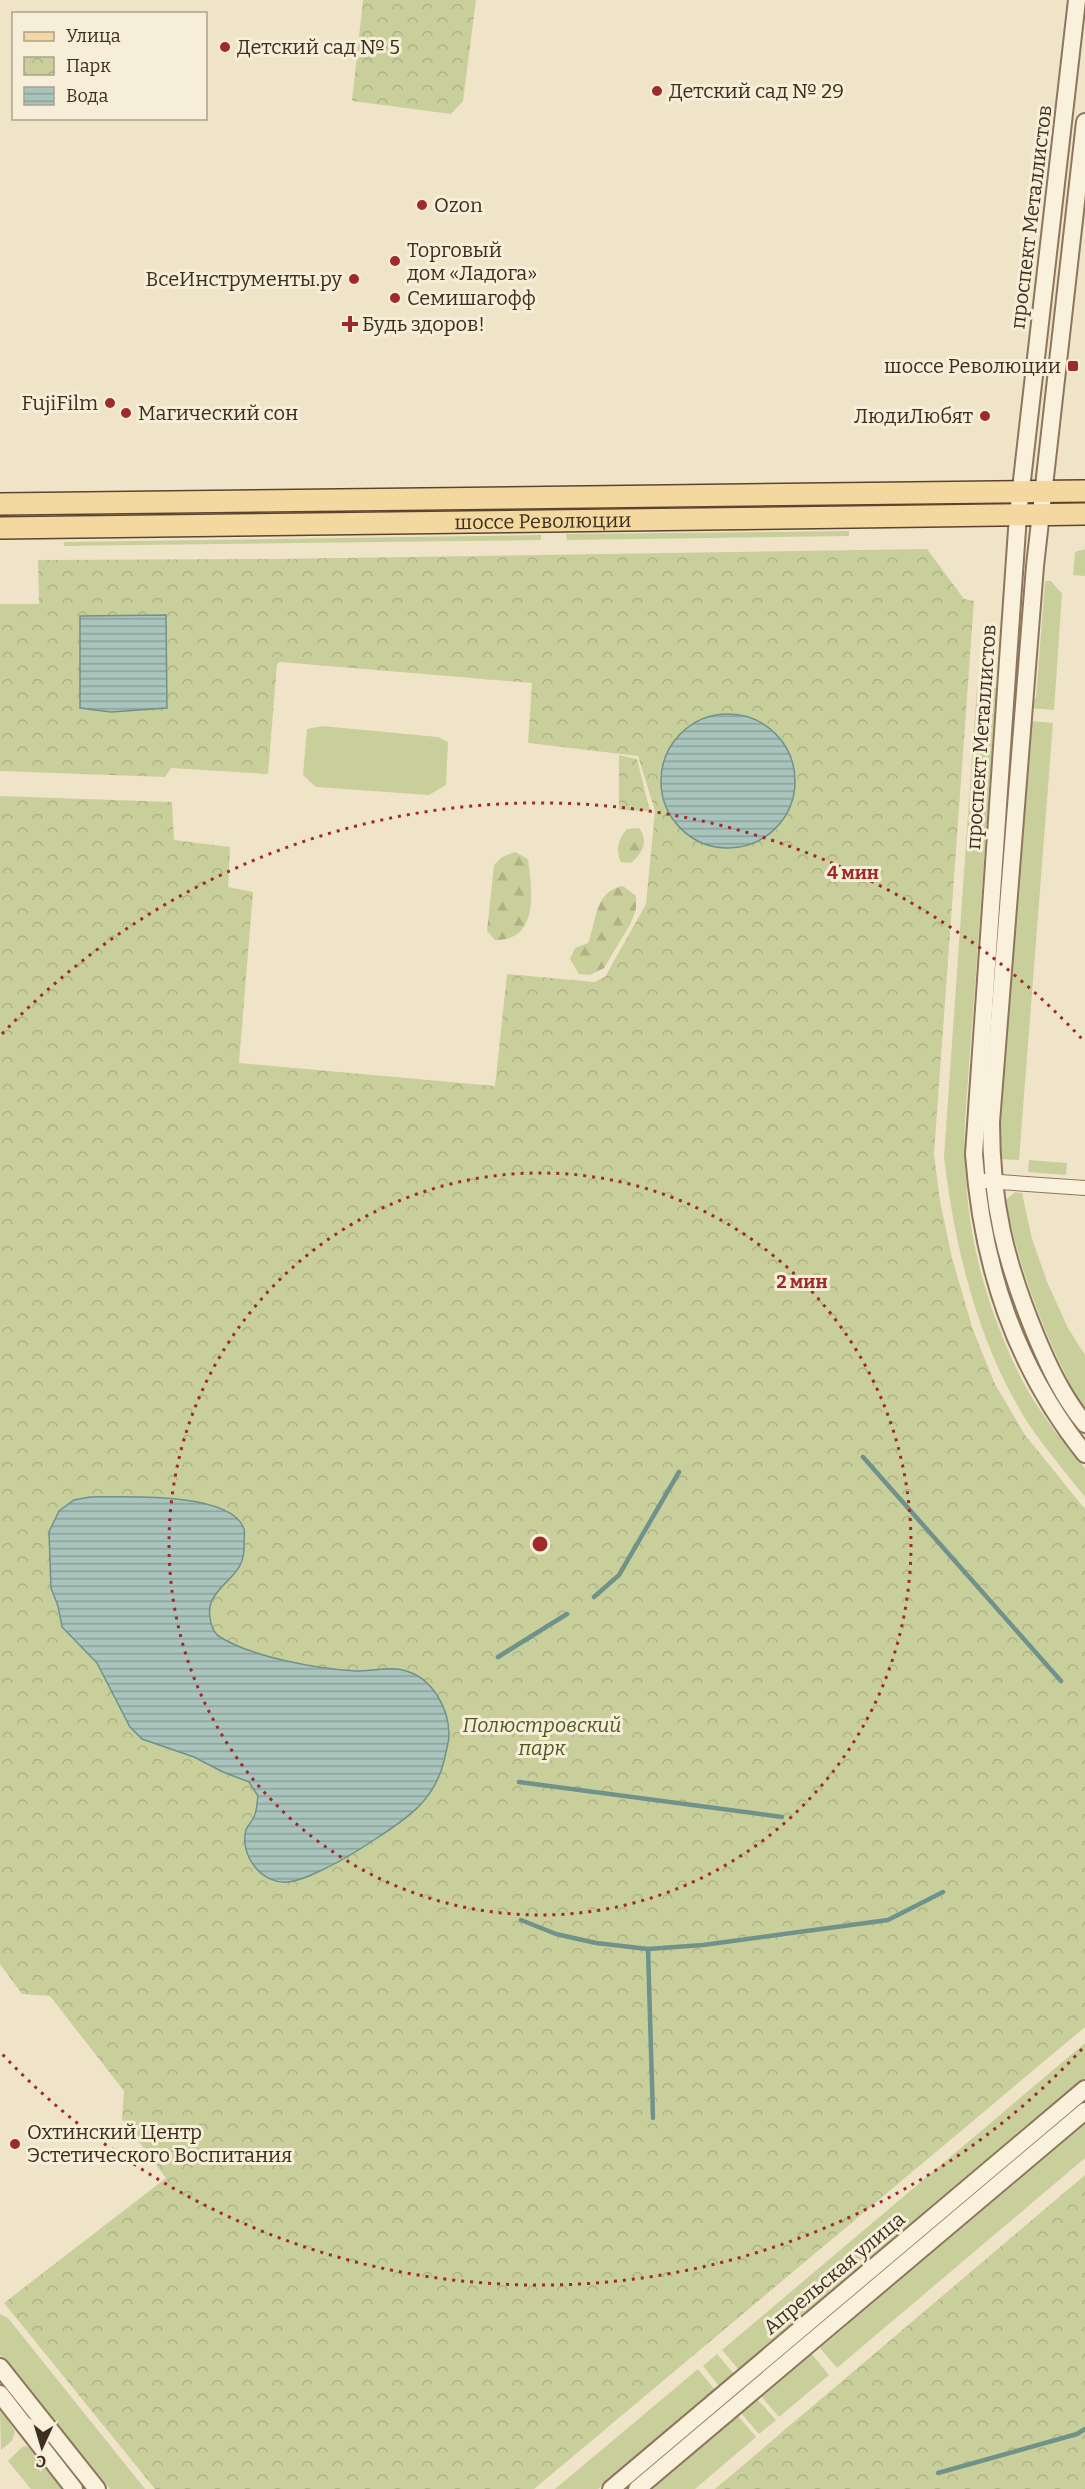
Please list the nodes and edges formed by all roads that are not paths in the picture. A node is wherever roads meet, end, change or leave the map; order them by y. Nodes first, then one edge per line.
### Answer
1 (1077, 0) edge
2 (1085, 122) edge
3 (1085, 491) edge
4 (1020, 492) junction
5 (1043, 492) junction
6 (0, 504) edge
7 (1085, 514) edge
8 (1018, 515) junction
9 (1041, 515) junction
10 (0, 528) edge
11 (984, 1181) junction
12 (1085, 1188) edge
13 (1085, 1424) edge
14 (1085, 1454) edge
15 (1085, 2089) edge
16 (1085, 2110) edge
17 (0, 2367) edge
18 (0, 2394) edge
19 (74, 2489) edge
20 (97, 2489) edge
21 (610, 2489) edge
22 (637, 2489) edge

1 - 4 street, проспект Металлистов
2 - 5 street, проспект Металлистов
3 - 5 main road, шоссе Революции
4 - 5 main road, шоссе Революции
4 - 6 main road, шоссе Революции
4 - 8 street, проспект Металлистов
5 - 9 street, проспект Металлистов
7 - 9 main road, шоссе Революции
8 - 9 main road, шоссе Революции
8 - 10 main road, шоссе Революции
8 - 11 street, проспект Металлистов
9 - 11 street, проспект Металлистов
11 - 12 street
11 - 13 street, проспект Металлистов
11 - 14 street, проспект Металлистов
15 - 21 street, Апрельская улица
16 - 22 street, Апрельская улица
17 - 20 street
18 - 19 street

